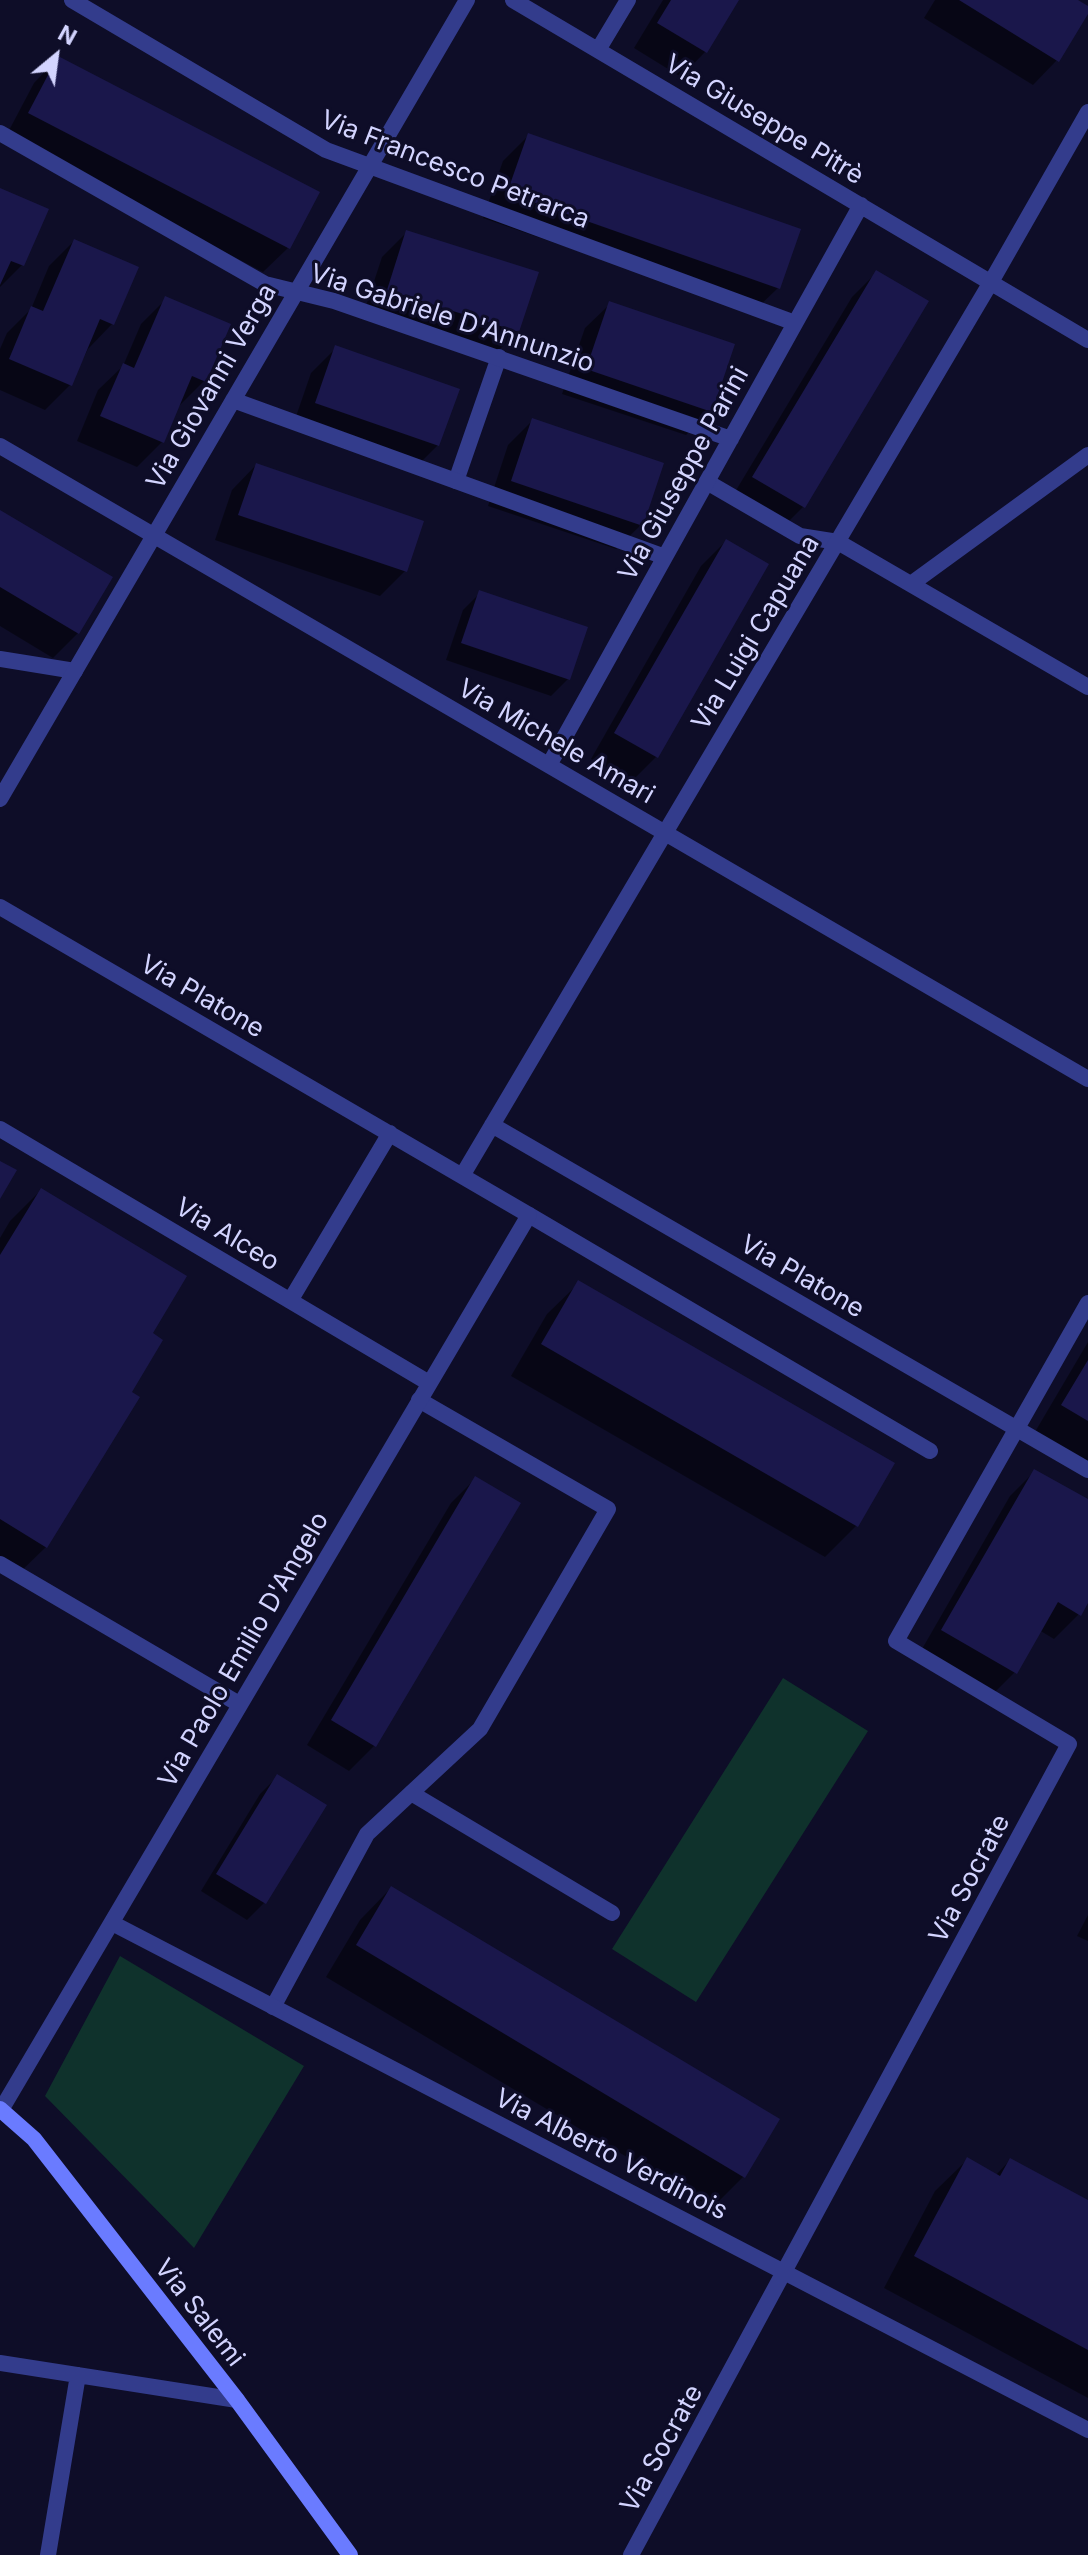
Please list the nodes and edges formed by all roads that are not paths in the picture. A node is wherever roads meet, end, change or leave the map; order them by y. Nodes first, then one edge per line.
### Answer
1 (72, 0) edge
2 (467, 0) edge
3 (513, 0) edge
4 (628, 0) edge
5 (598, 50) junction
6 (1088, 112) edge
7 (0, 133) edge
8 (368, 167) junction
9 (861, 205) junction
10 (991, 282) junction
11 (295, 291) junction
12 (795, 323) junction
13 (1088, 340) edge
14 (499, 357) junction
15 (233, 400) junction
16 (731, 439) junction
17 (0, 446) edge
18 (1088, 455) edge
19 (456, 481) junction
20 (707, 482) junction
21 (154, 535) junction
22 (838, 542) junction
23 (665, 557) junction
24 (911, 584) junction
25 (0, 659) edge
26 (75, 671) junction
27 (1088, 687) edge
28 (549, 765) junction
29 (0, 799) edge
30 (665, 833) junction
31 (0, 907) edge
32 (1088, 1079) edge
33 (492, 1125) junction
34 (0, 1129) edge
35 (390, 1133) junction
36 (462, 1176) junction
37 (529, 1215) junction
38 (290, 1301) junction
39 (1088, 1303) edge
40 (429, 1383) junction
41 (419, 1400) junction
42 (1017, 1429) junction
43 (930, 1451) dead end
44 (1088, 1470) edge
45 (0, 1564) edge
46 (239, 1704) junction
47 (411, 1793) junction
48 (612, 1913) dead end
49 (112, 1923) junction
50 (273, 2007) junction
51 (1, 2110) edge
52 (786, 2273) junction
53 (0, 2363) edge
54 (78, 2375) junction
55 (237, 2400) junction
56 (1088, 2430) edge
57 (48, 2555) edge
58 (350, 2555) edge
59 (631, 2555) edge

1 - 8 street, Via Francesco Petrarca
2 - 8 street, Via Giovanni Verga
3 - 5 street, Via Giuseppe Pitrè
4 - 5 street
5 - 9 street, Via Giuseppe Pitrè
6 - 10 street, Via Luigi Capuana
7 - 11 street, Via Gabriele D'Annunzio
8 - 11 street, Via Giovanni Verga
8 - 12 street, Via Francesco Petrarca
9 - 10 street, Via Giuseppe Pitrè
9 - 12 street, Via Giuseppe Parini
10 - 13 street, Via Giuseppe Pitrè
10 - 22 street, Via Luigi Capuana
11 - 14 street, Via Gabriele D'Annunzio
11 - 15 street, Via Giovanni Verga
12 - 16 street, Via Giuseppe Parini
14 - 16 street, Via Gabriele D'Annunzio
14 - 19 street
15 - 19 street
15 - 21 street, Via Giovanni Verga
16 - 20 street, Via Giuseppe Parini
17 - 21 street, Via Michele Amari
18 - 24 street
19 - 23 street
20 - 22 street
20 - 23 street, Via Giuseppe Parini
21 - 26 street, Via Giovanni Verga
21 - 28 street, Via Michele Amari
22 - 24 street
22 - 30 street, Via Luigi Capuana
23 - 28 street, Via Giuseppe Parini
24 - 27 street
25 - 26 street
26 - 29 street, Via Giovanni Verga
28 - 30 street, Via Michele Amari
30 - 32 street, Via Michele Amari
30 - 33 street, Via Luigi Capuana
31 - 35 street, Via Platone
33 - 36 street, Via Luigi Capuana
33 - 42 street, Via Platone
34 - 38 street, Via Alceo
35 - 36 street, Via Platone
35 - 38 street
36 - 37 street, Via Platone
37 - 40 street, Via Paolo Emilio D'Angelo
37 - 43 street, Via Platone
38 - 40 street, Via Alceo
39 - 42 street, Via Socrate
40 - 41 street, Via Paolo Emilio D'Angelo
41 - 46 street, Via Paolo Emilio D'Angelo
41 - 47 street
42 - 44 street, Via Platone
42 - 52 street, Via Socrate
45 - 46 street
46 - 49 street, Via Paolo Emilio D'Angelo
47 - 48 street
47 - 50 street
49 - 50 street, Via Alberto Verdinois
49 - 51 street, Via Paolo Emilio D'Angelo
50 - 52 street, Via Alberto Verdinois
51 - 55 street, Via Salemi
52 - 56 street, Via Alberto Verdinois
52 - 59 street, Via Socrate
53 - 54 street
54 - 55 street
54 - 57 street
55 - 58 street, Via Salemi

